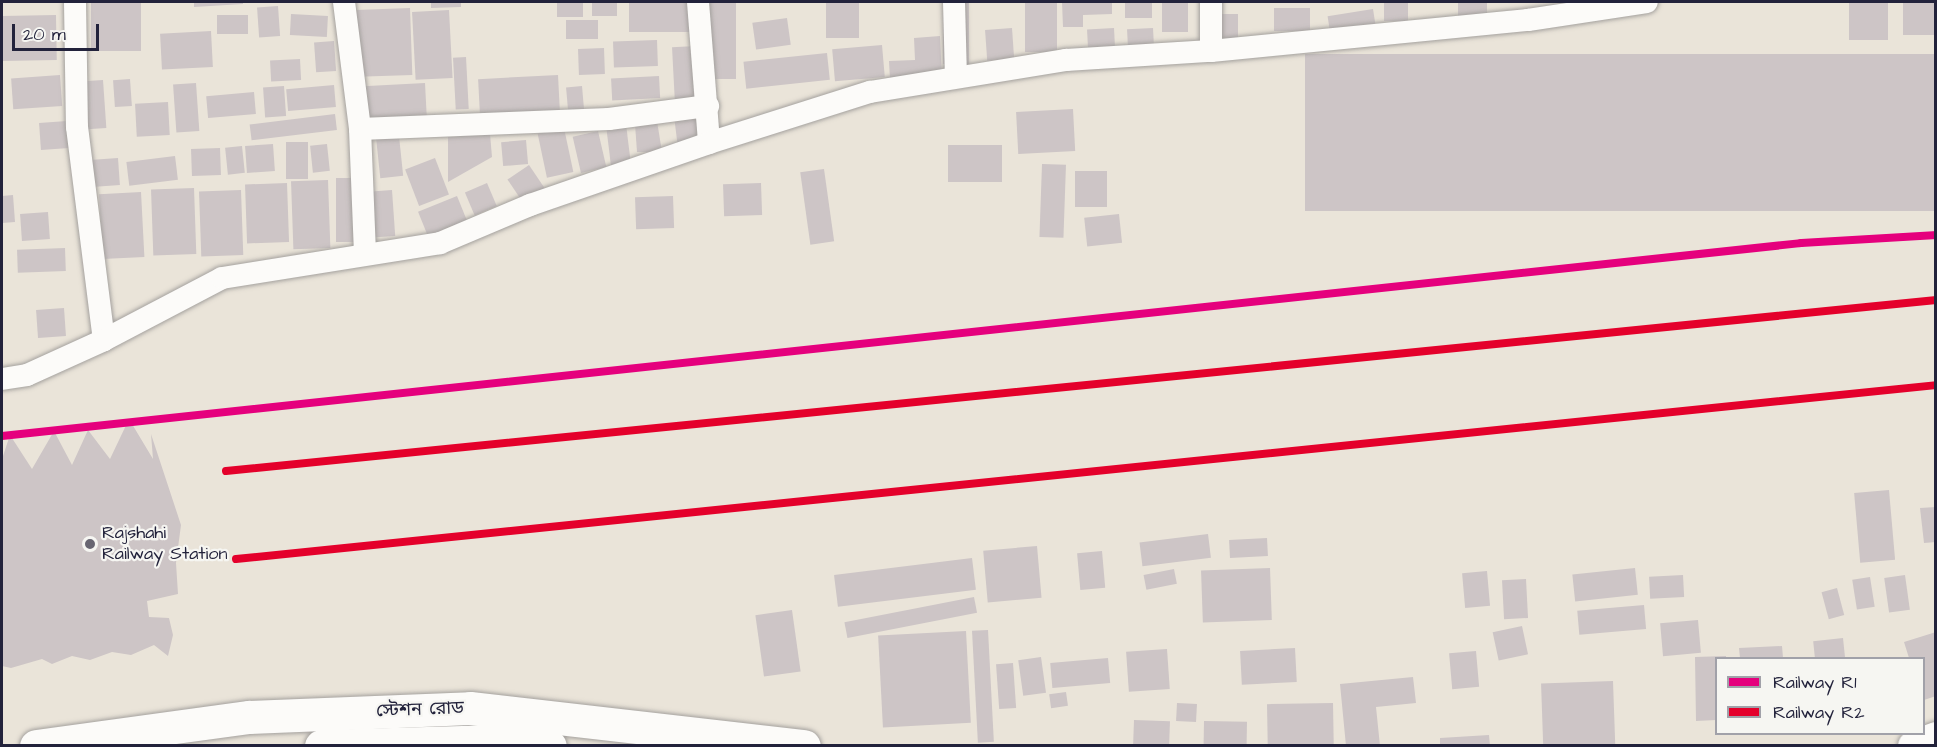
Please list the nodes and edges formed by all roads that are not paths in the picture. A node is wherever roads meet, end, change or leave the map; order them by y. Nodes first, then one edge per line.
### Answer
1 (75, 2) edge
2 (344, 2) edge
3 (698, 2) edge
4 (954, 2) edge
5 (1211, 2) edge
6 (1647, 2) edge
7 (1211, 51) junction
8 (956, 77) junction
9 (708, 106) junction
10 (360, 129) junction
11 (709, 143) junction
12 (365, 253) junction
13 (104, 340) junction
14 (2, 379) edge
15 (1935, 738) edge
16 (36, 746) edge
17 (321, 746) edge
18 (550, 746) edge
19 (804, 746) edge
20 (1914, 746) edge

1 - 13 street
2 - 10 street
3 - 9 street
4 - 8 street
5 - 7 street
6 - 7 street
7 - 8 street
8 - 11 street
9 - 10 street
9 - 11 street
10 - 12 street
11 - 12 street
12 - 13 street
13 - 14 street
15 - 20 main road
16 - 19 main road, স্টেশন রোড
17 - 18 main road, স্টেশন রোড

